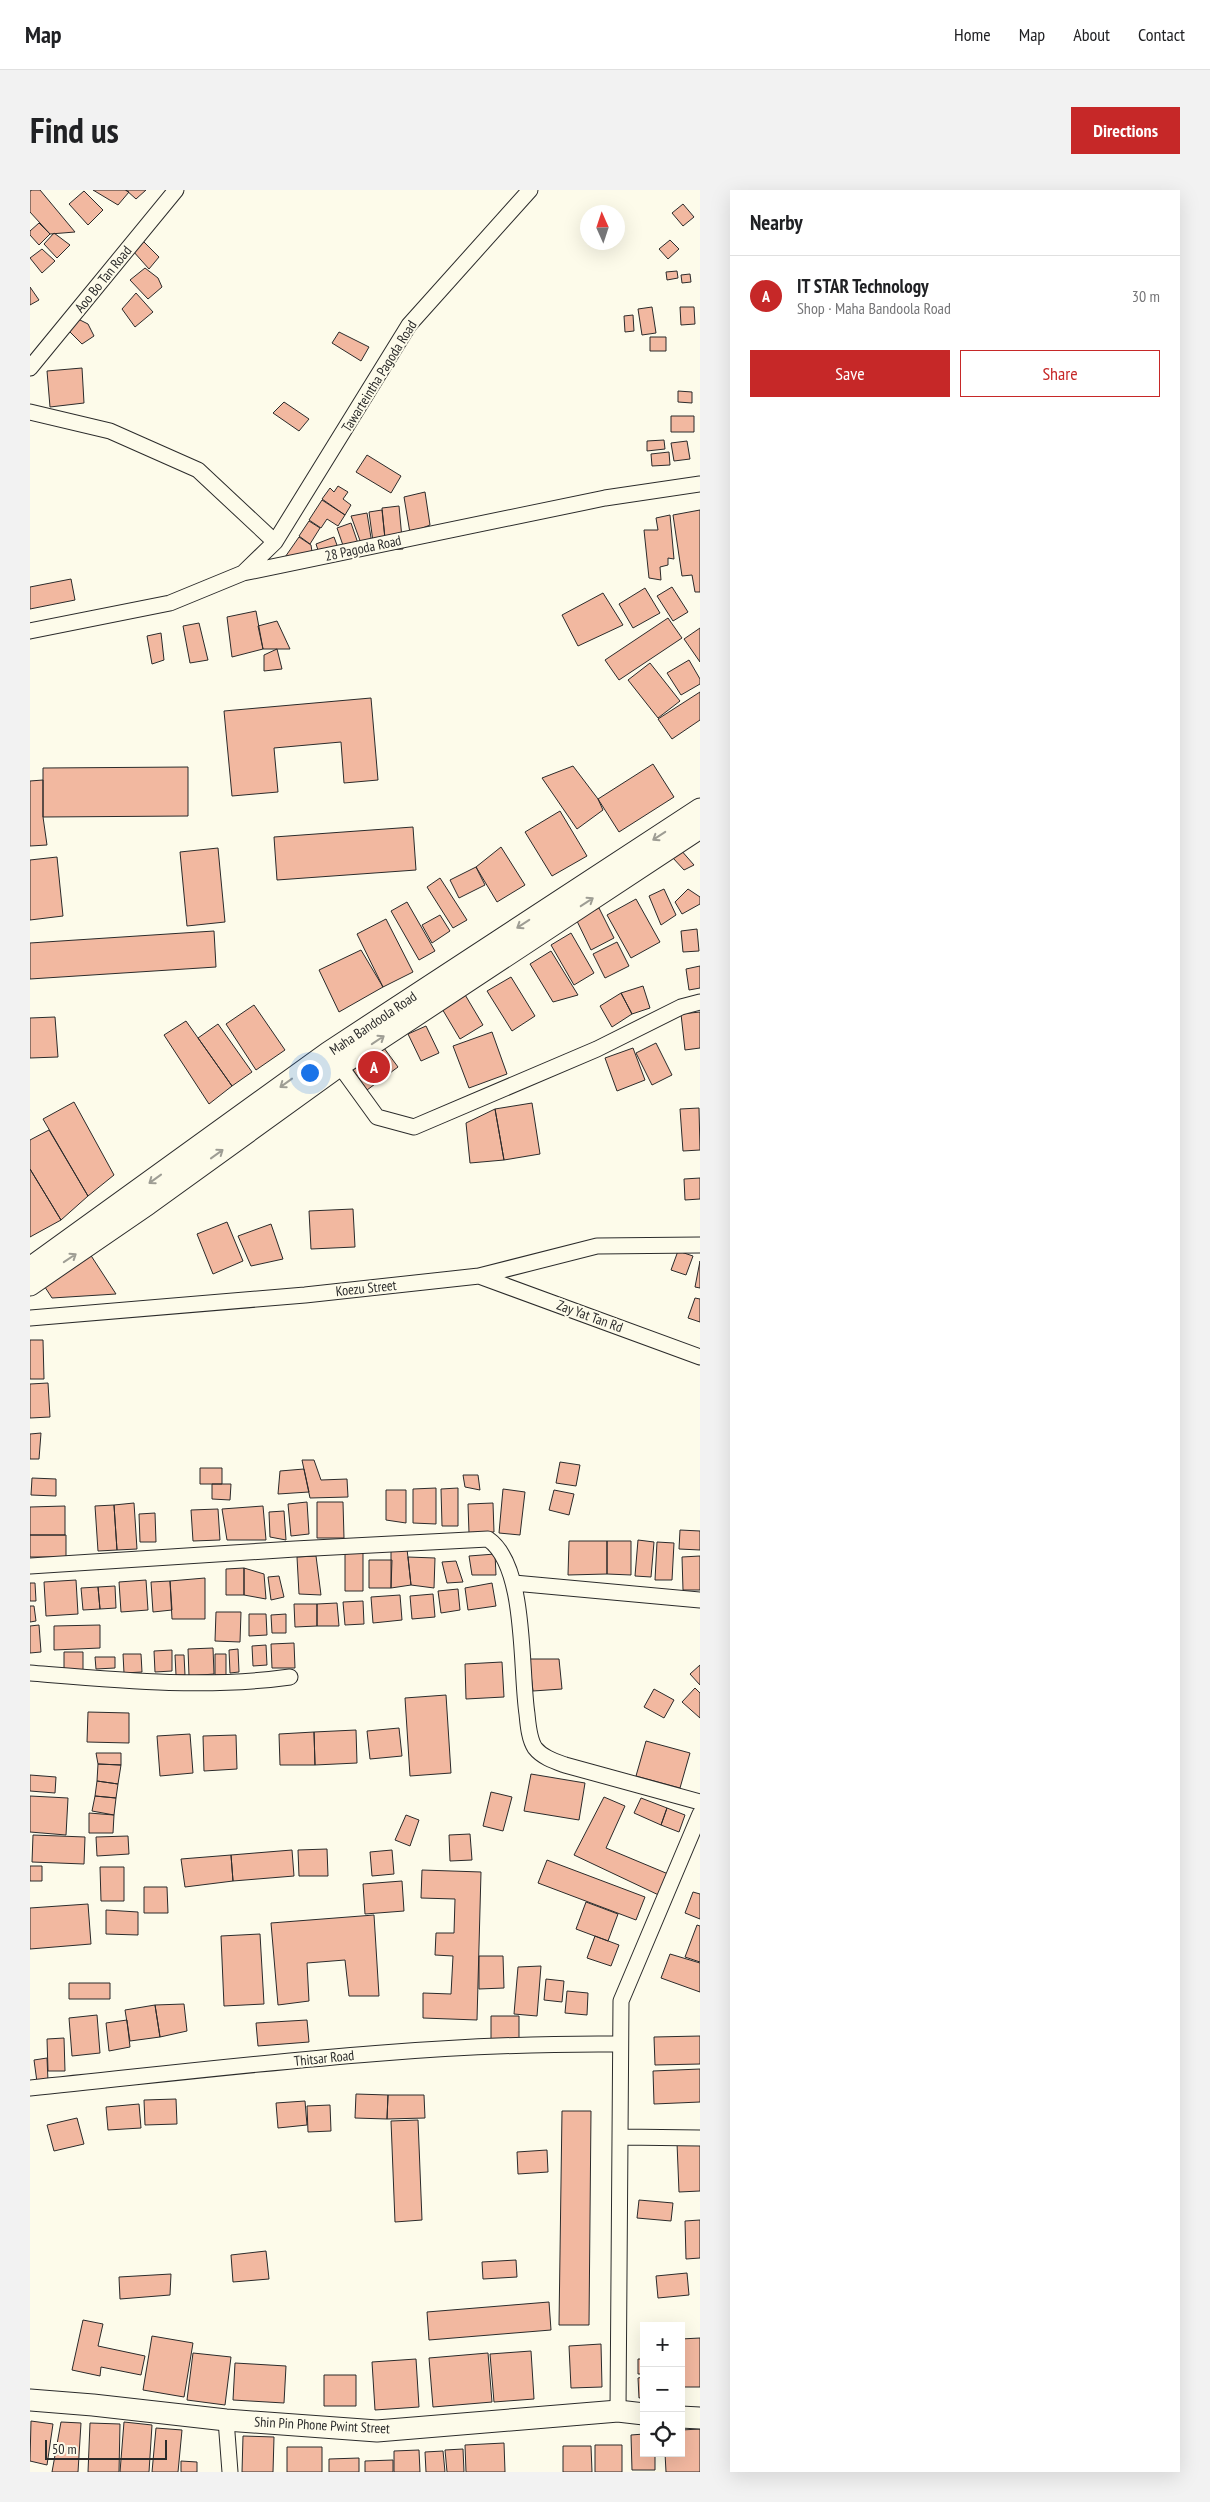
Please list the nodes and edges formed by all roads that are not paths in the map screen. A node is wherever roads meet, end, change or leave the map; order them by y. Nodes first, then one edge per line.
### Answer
1 (176, 190) edge
2 (530, 190) edge
3 (30, 368) edge
4 (30, 412) edge
5 (700, 484) edge
6 (275, 542) junction
7 (242, 573) junction
8 (30, 631) edge
9 (700, 809) edge
10 (700, 828) edge
11 (700, 1002) edge
12 (334, 1059) junction
13 (700, 1245) edge
14 (30, 1268) edge
15 (479, 1276) junction
16 (30, 1285) edge
17 (30, 1318) edge
18 (700, 1357) edge
19 (30, 1566) edge
20 (514, 1583) junction
21 (700, 1600) edge
22 (30, 1673) edge
23 (290, 1677) dead end
24 (700, 1802) edge
25 (700, 1814) edge
26 (619, 2044) junction
27 (30, 2088) edge
28 (622, 2137) junction
29 (700, 2138) edge
30 (30, 2400) edge
31 (618, 2411) junction
32 (640, 2414) edge
33 (685, 2418) edge
34 (700, 2418) edge
35 (226, 2420) junction
36 (230, 2472) edge

1 - 3 street, Aoo Bo Tan Road
2 - 6 street, Tawarteintha Pagoda Road
4 - 6 street
5 - 7 street, 28 Pagoda Road
6 - 7 street, Tawarteintha Pagoda Road
7 - 8 street, 28 Pagoda Road
9 -> 12 main road, Maha Bandoola Road
12 -> 10 main road, Maha Bandoola Road
11 - 12 street
12 -> 14 main road, Maha Bandoola Road
16 -> 12 main road, Maha Bandoola Road
13 - 15 street, Koezu Street
15 - 17 street, Koezu Street
15 - 18 street, Zay Yat Tan Rd
19 - 20 street
20 - 21 street
20 - 24 street
22 - 23 street
25 - 26 street
26 - 27 street, Thitsar Road
26 - 28 street
28 - 29 street
28 - 31 street
30 - 35 main road, Shin Pin Phone Pwint Street
31 - 32 main road, Shin Pin Phone Pwint Street
31 - 35 main road, Shin Pin Phone Pwint Street
33 - 34 main road
35 - 36 street

